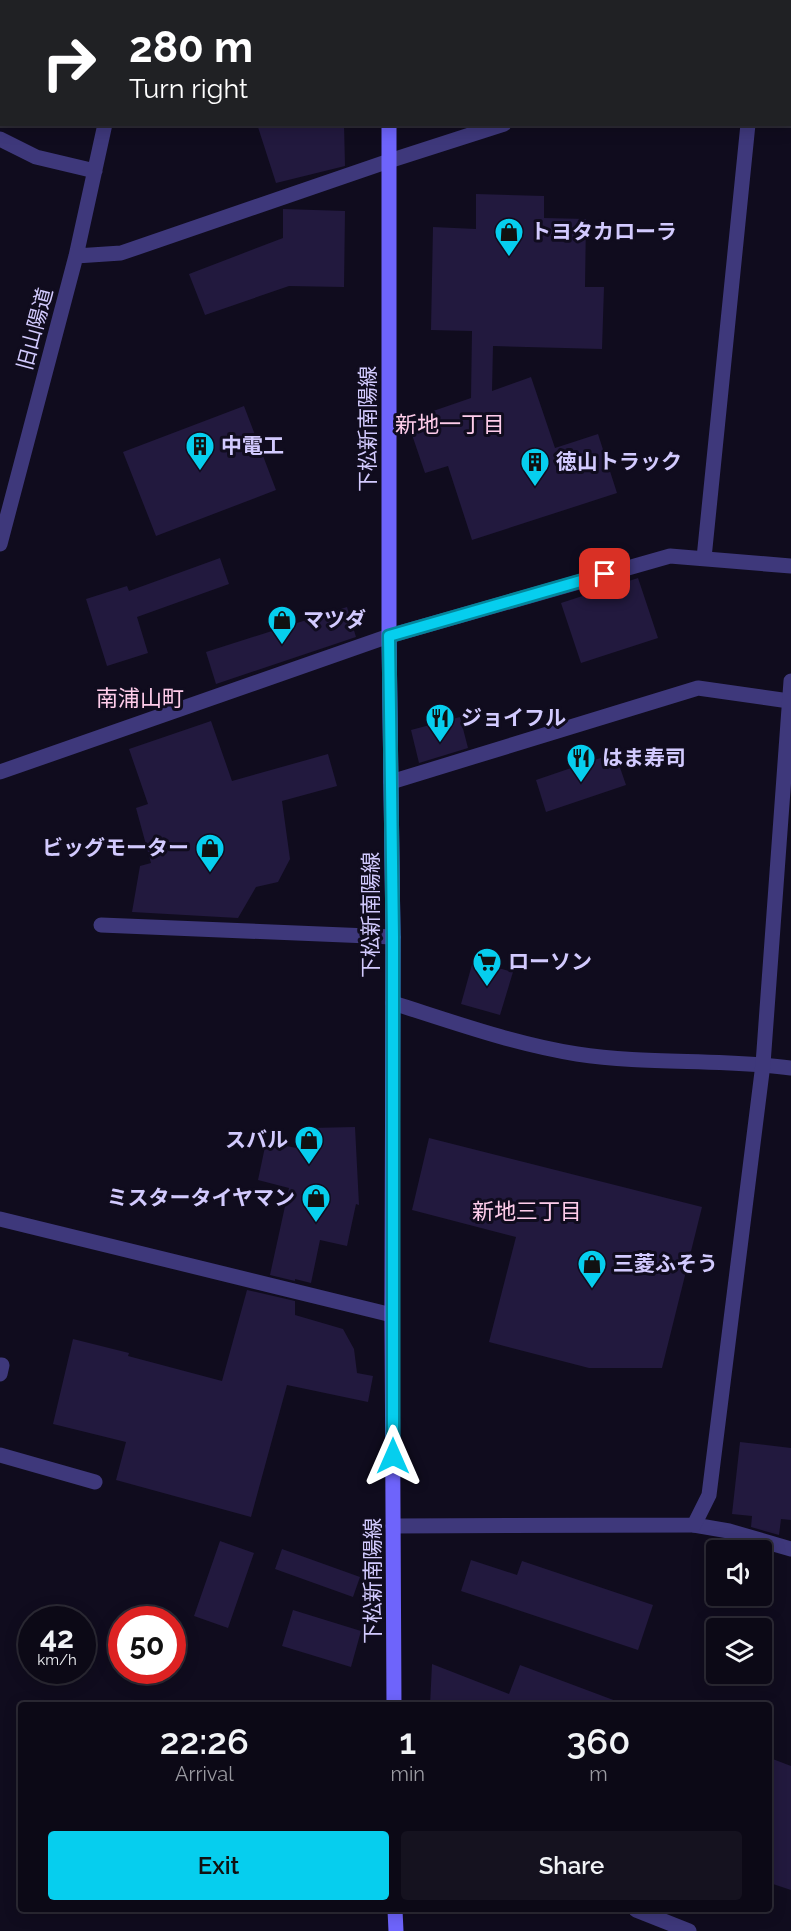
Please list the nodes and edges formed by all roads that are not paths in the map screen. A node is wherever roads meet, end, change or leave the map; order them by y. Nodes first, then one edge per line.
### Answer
1 (105, 126) edge
2 (388, 126) edge
3 (498, 126) edge
4 (748, 126) edge
5 (0, 139) edge
6 (389, 161) junction
7 (95, 171) junction
8 (76, 256) junction
9 (0, 544) edge
10 (704, 558) junction
11 (791, 566) edge
12 (389, 636) junction
13 (791, 681) edge
14 (789, 701) junction
15 (0, 772) edge
16 (391, 782) junction
17 (100, 924) dead end
18 (393, 936) junction
19 (393, 1003) junction
20 (763, 1064) junction
21 (791, 1068) edge
22 (0, 1219) edge
23 (392, 1316) junction
24 (0, 1365) edge
25 (0, 1374) edge
26 (0, 1455) edge
27 (94, 1482) dead end
28 (694, 1525) junction
29 (393, 1526) junction
30 (791, 1549) edge
31 (394, 1702) edge
32 (395, 1912) edge
33 (641, 1912) edge
34 (396, 1931) edge
35 (689, 1931) edge

1 - 7 street, 旧山陽道
2 - 6 main road, 下松新南陽線
3 - 6 street
4 - 10 street
5 - 7 street
6 - 8 street
6 - 12 main road, 下松新南陽線
7 - 8 street, 旧山陽道
8 - 9 street, 旧山陽道
10 - 11 street
10 - 12 street
12 - 15 street
12 - 16 main road, 下松新南陽線
13 - 14 street
14 - 16 street
14 - 20 street
16 - 18 main road, 下松新南陽線
17 - 18 street
18 - 19 main road, 下松新南陽線
19 - 20 street
19 - 23 main road, 下松新南陽線
20 - 21 street
20 - 28 street
22 - 23 street
23 - 29 main road, 下松新南陽線
24 - 25 street
26 - 27 street
28 - 29 street
28 - 30 street
29 - 31 main road, 下松新南陽線
32 - 34 main road
33 - 35 street

